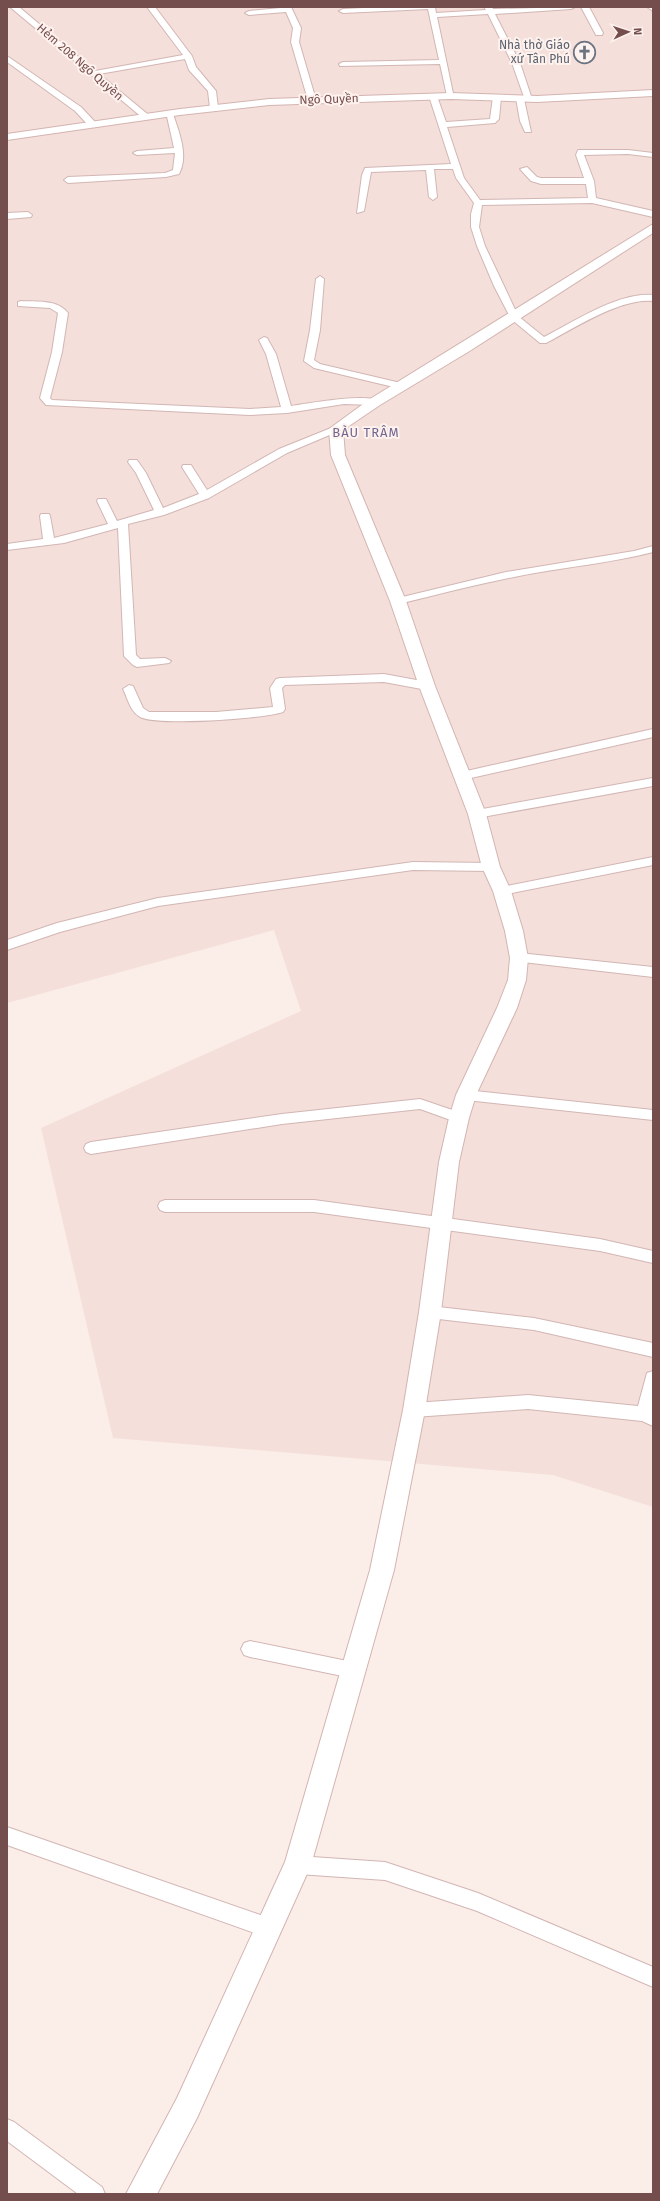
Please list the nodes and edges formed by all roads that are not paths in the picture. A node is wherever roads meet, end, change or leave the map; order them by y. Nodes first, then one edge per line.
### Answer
1 (14, 7) edge
2 (151, 7) edge
3 (571, 7) edge
4 (585, 7) edge
5 (288, 9) edge
6 (490, 9) edge
7 (431, 10) edge
8 (343, 11) dead end
9 (249, 13) dead end
10 (599, 33) dead end
11 (188, 56) junction
12 (7, 58) edge
13 (443, 62) junction
14 (343, 64) dead end
15 (94, 74) junction
16 (653, 93) edge
17 (433, 96) junction
18 (452, 96) junction
19 (497, 97) junction
20 (524, 99) junction
21 (312, 100) junction
22 (214, 108) junction
23 (169, 114) junction
24 (147, 117) junction
25 (93, 125) junction
26 (444, 125) junction
27 (528, 130) dead end
28 (7, 137) edge
29 (178, 150) junction
30 (137, 153) dead end
31 (653, 155) edge
32 (456, 166) junction
33 (430, 167) junction
34 (524, 169) dead end
35 (68, 180) dead end
36 (590, 181) junction
37 (433, 197) dead end
38 (592, 200) junction
39 (478, 202) junction
40 (360, 211) dead end
41 (653, 214) edge
42 (28, 215) dead end
43 (7, 216) edge
44 (653, 228) edge
45 (320, 279) dead end
46 (653, 298) edge
47 (21, 304) dead end
48 (514, 316) junction
49 (264, 340) dead end
50 (402, 386) junction
51 (375, 402) junction
52 (287, 410) junction
53 (336, 429) junction
54 (133, 462) dead end
55 (187, 467) dead end
56 (205, 496) junction
57 (102, 501) dead end
58 (160, 513) junction
59 (45, 516) dead end
60 (119, 525) junction
61 (49, 542) junction
62 (7, 547) edge
63 (653, 549) edge
64 (398, 600) junction
65 (165, 661) dead end
66 (427, 686) junction
67 (129, 689) dead end
68 (653, 733) edge
69 (462, 776) junction
70 (653, 782) edge
71 (476, 814) junction
72 (653, 861) edge
73 (492, 867) junction
74 (502, 891) junction
75 (7, 945) edge
76 (519, 958) junction
77 (653, 972) edge
78 (466, 1095) junction
79 (653, 1115) edge
80 (459, 1118) junction
81 (92, 1148) dead end
82 (165, 1206) dead end
83 (442, 1223) junction
84 (653, 1258) edge
85 (430, 1312) junction
86 (653, 1350) edge
87 (653, 1378) edge
88 (414, 1410) junction
89 (648, 1417) edge
90 (250, 1649) dead end
91 (352, 1670) junction
92 (7, 1836) edge
93 (298, 1865) junction
94 (269, 1928) junction
95 (653, 1977) edge
96 (7, 2129) edge
97 (95, 2194) edge
98 (141, 2194) edge

1 - 15 street, Hẻm 208 Ngô Quyền
2 - 11 street
3 - 6 street
4 - 10 street
5 - 9 street
5 - 21 street
6 - 7 street
6 - 20 street
7 - 8 street
7 - 13 street
11 - 15 street
11 - 22 street
12 - 25 street
13 - 14 street
13 - 18 street
15 - 24 street, Hẻm 208 Ngô Quyền
16 - 20 street, Ngô Quyền
17 - 18 street, Ngô Quyền
17 - 21 street, Ngô Quyền
17 - 26 street
18 - 19 street, Ngô Quyền
19 - 20 street, Ngô Quyền
19 - 26 street
20 - 27 street
21 - 22 street, Ngô Quyền
22 - 23 street, Ngô Quyền
23 - 24 street, Ngô Quyền
23 - 29 street
24 - 25 street, Ngô Quyền
25 - 28 street, Ngô Quyền
26 - 32 street
29 - 30 street
29 - 35 street
31 - 36 street
32 - 33 street
32 - 39 street
33 - 37 street
33 - 40 street
34 - 36 street
36 - 38 street
38 - 39 street
38 - 41 street
39 - 48 street
42 - 43 street
44 - 48 street
45 - 50 street
46 - 48 street
47 - 52 street
48 - 50 street
49 - 52 street
50 - 51 street
51 - 52 street
51 - 53 street
53 - 56 street
53 - 64 street
54 - 58 street
55 - 56 street
56 - 58 street
57 - 60 street
58 - 60 street
59 - 61 street
60 - 61 street
60 - 65 street
61 - 62 street
63 - 64 street
64 - 66 street
66 - 67 street
66 - 69 street
68 - 69 street
69 - 71 street
70 - 71 street
71 - 73 street
72 - 74 street
73 - 74 street
73 - 75 street
74 - 76 street
76 - 77 street
76 - 78 street
78 - 79 street
78 - 80 street
80 - 81 street
80 - 83 street
82 - 83 street
83 - 84 street
83 - 85 street
85 - 86 street
85 - 88 street
87 - 89 street
88 - 89 street
88 - 91 street
90 - 91 street
91 - 93 street
92 - 94 street
93 - 94 street
93 - 95 street
94 - 98 street
96 - 97 street

